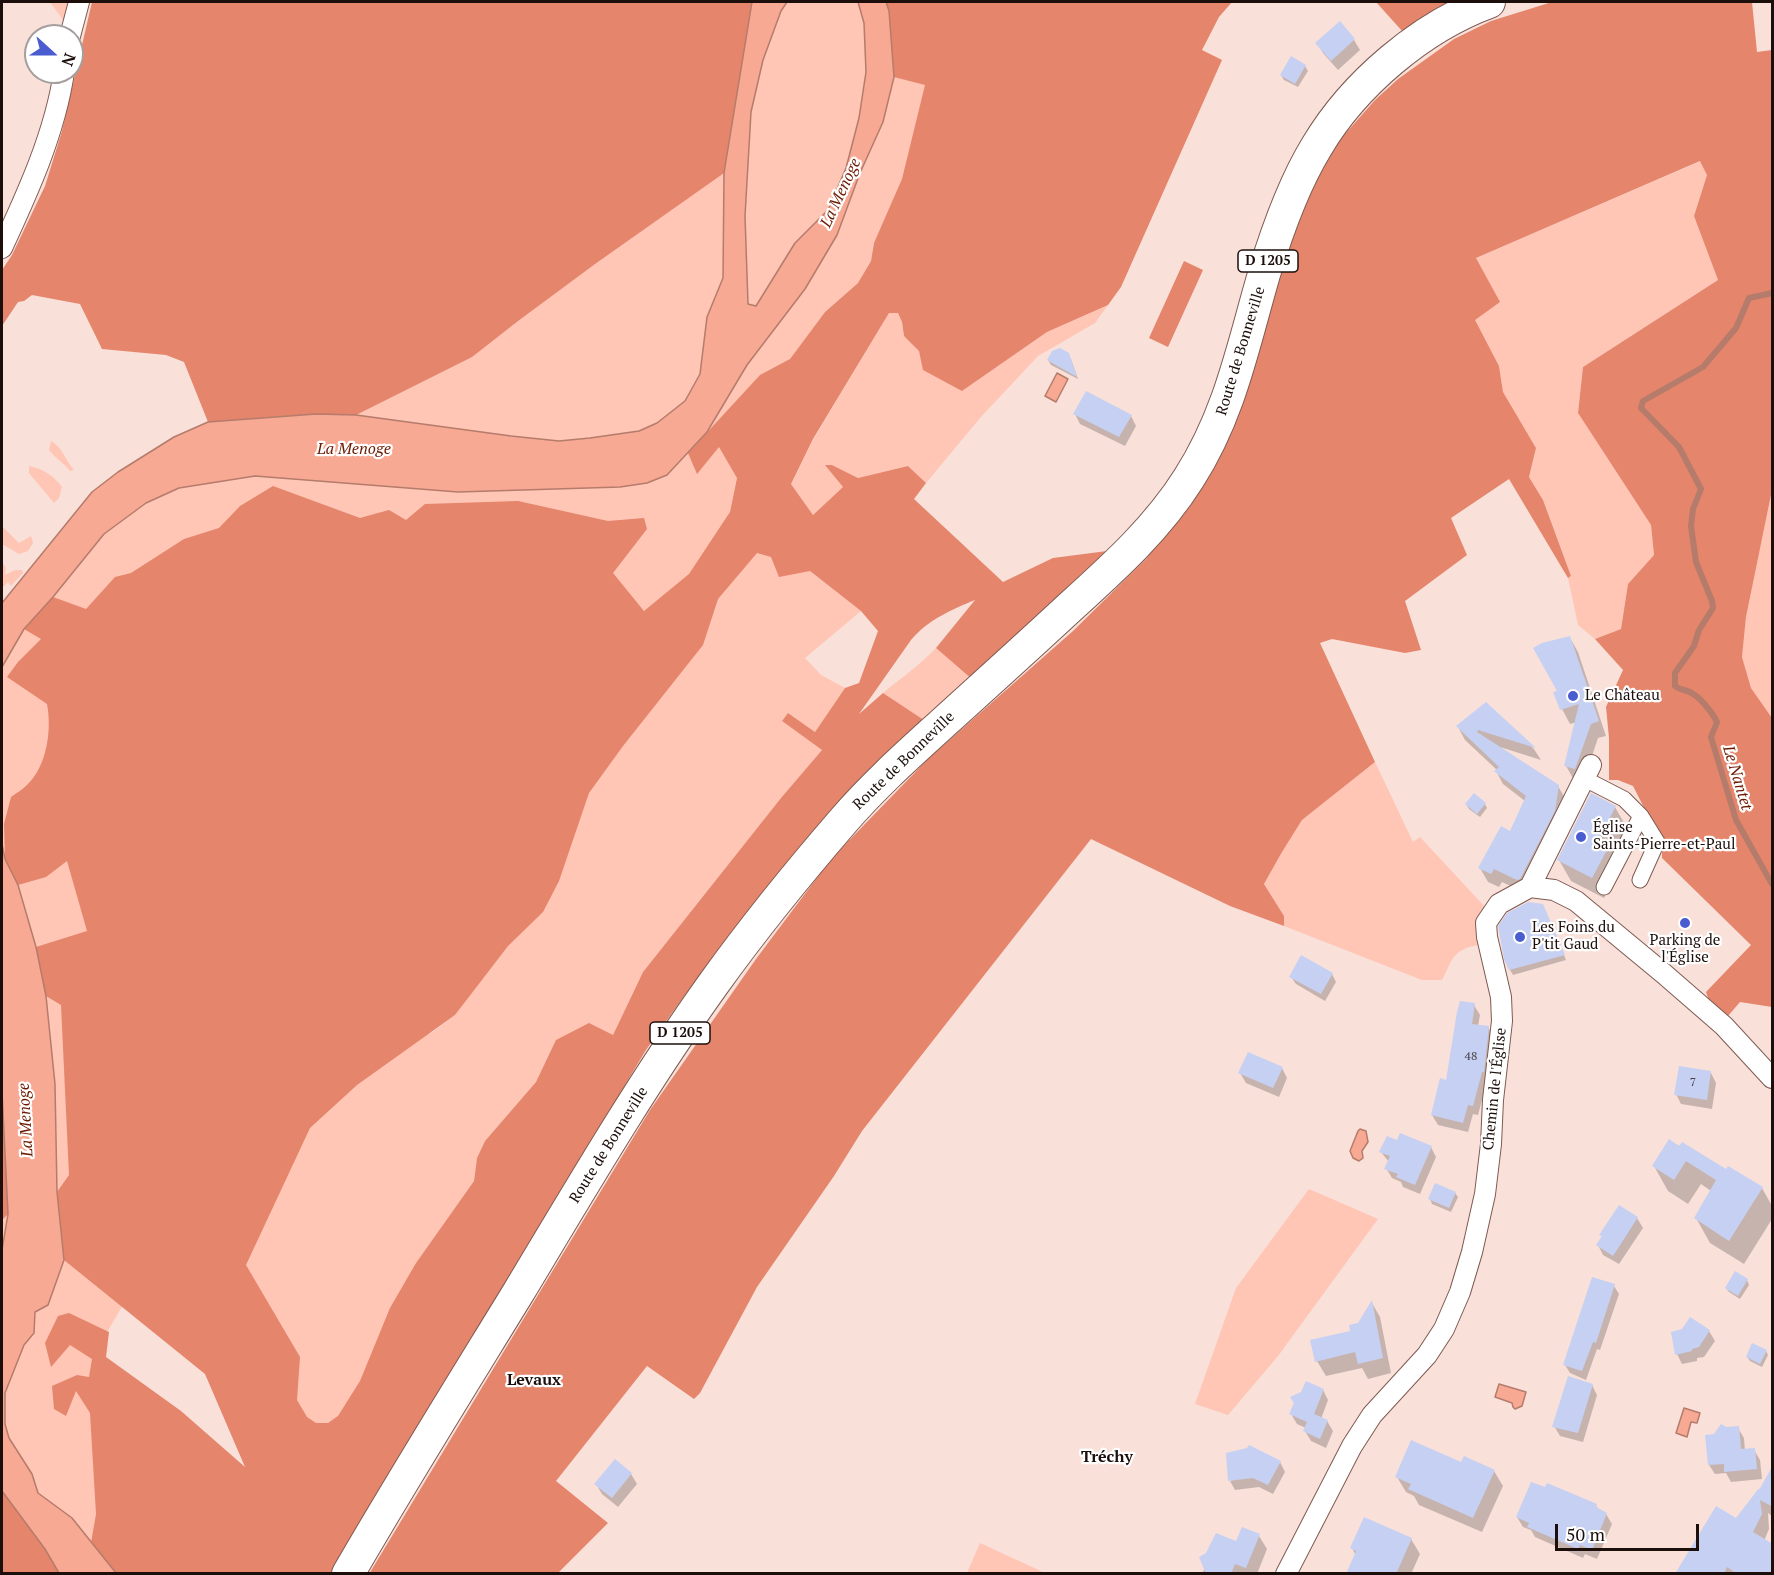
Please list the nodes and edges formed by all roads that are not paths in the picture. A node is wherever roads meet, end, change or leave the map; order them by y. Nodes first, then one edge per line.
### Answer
1 (79, 2) edge
2 (1489, 2) edge
3 (73, 24) edge
4 (62, 84) edge
5 (2, 248) edge
6 (1588, 772) joint
7 (1641, 816) junction
8 (1640, 880) dead end
9 (1530, 886) junction
10 (1604, 887) dead end
11 (1773, 1078) edge
12 (348, 1574) edge
13 (1286, 1574) edge

1 - 3 street
2 - 12 main road, Route de Bonneville / D 1205
4 - 5 street
6 - 7 street
6 - 9 street
7 - 8 street
7 - 10 street
9 - 11 street
9 - 13 street, Chemin de l'Église

